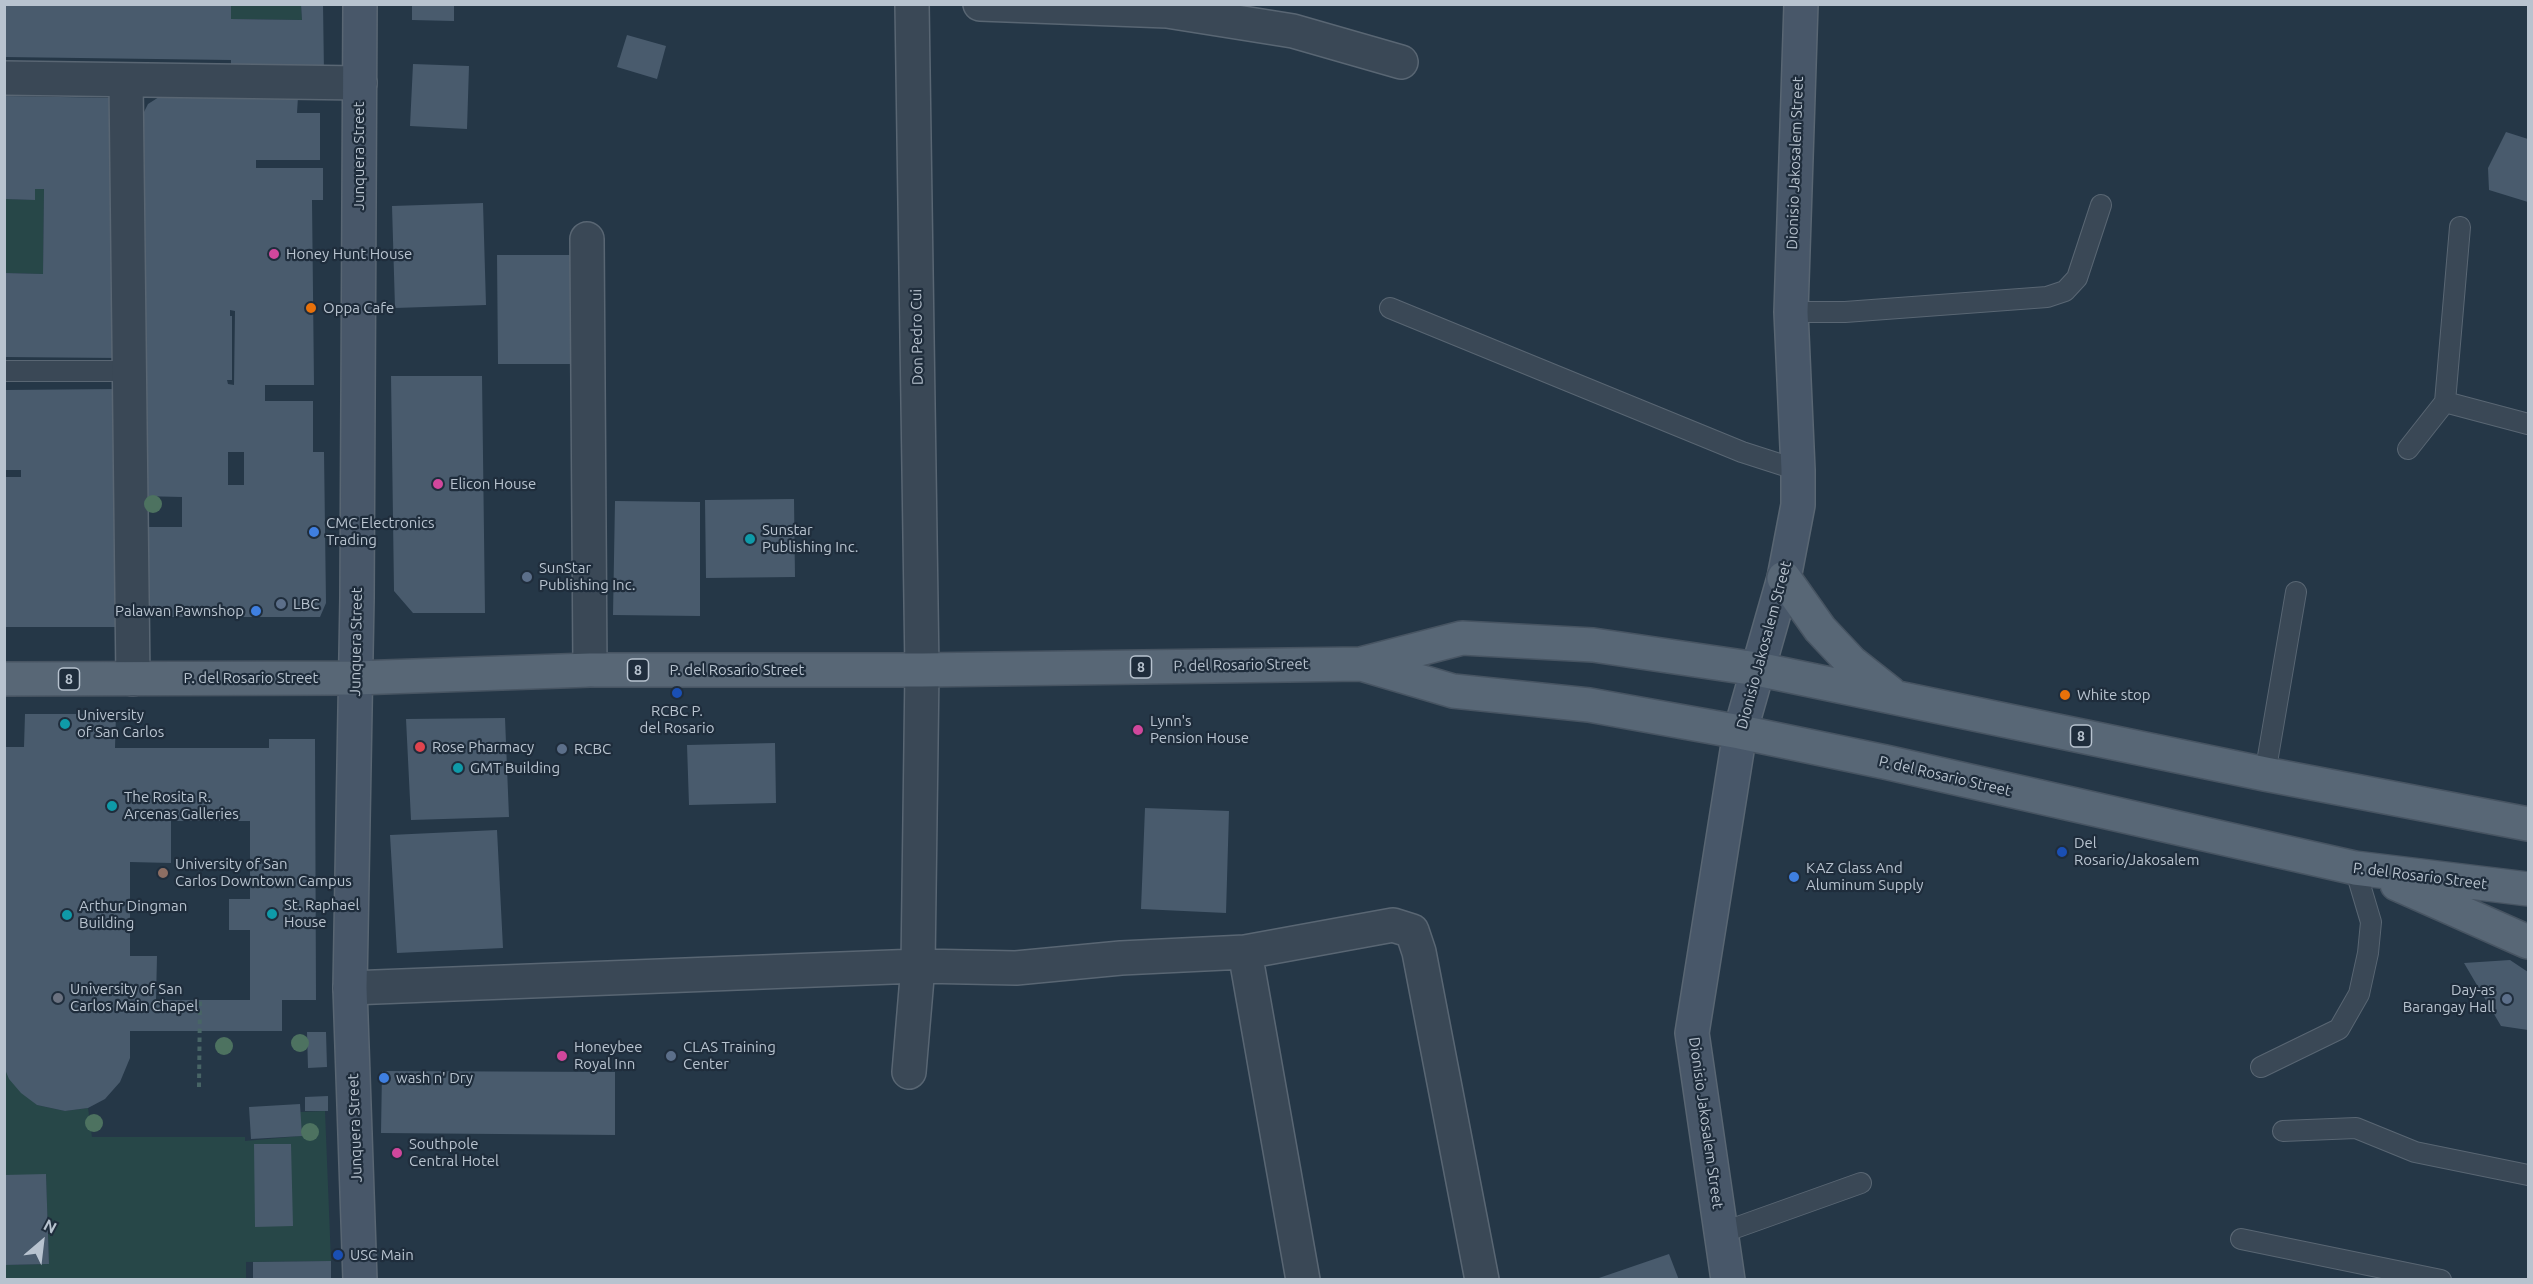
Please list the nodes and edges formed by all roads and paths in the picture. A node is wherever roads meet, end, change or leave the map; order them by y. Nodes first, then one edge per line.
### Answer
1 (360, 4) edge
2 (912, 4) edge
3 (980, 4) edge
4 (1801, 4) edge
5 (1401, 62) dead end
6 (4, 78) edge
7 (126, 80) junction
8 (360, 83) junction
9 (2101, 205) dead end
10 (2460, 227) dead end
11 (587, 239) dead end
12 (1389, 308) dead end
13 (1791, 312) junction
14 (130, 370) junction
15 (4, 371) edge
16 (2445, 402) junction
17 (2529, 424) edge
18 (2408, 449) dead end
19 (1798, 470) junction
20 (1784, 578) junction
21 (2296, 592) dead end
22 (1361, 664) junction
23 (1756, 669) junction
24 (590, 670) junction
25 (922, 670) junction
26 (355, 678) junction
27 (133, 679) junction
28 (4, 680) edge
29 (1896, 698) junction
30 (1740, 732) junction
31 (2265, 774) junction
32 (2529, 824) edge
33 (2360, 869) junction
34 (2529, 889) edge
35 (2529, 942) edge
36 (1245, 952) junction
37 (918, 966) junction
38 (350, 988) junction
39 (200, 1000) dead end
40 (2260, 1067) dead end
41 (909, 1072) dead end
42 (199, 1087) dead end
43 (2283, 1131) dead end
44 (2529, 1175) edge
45 (1861, 1183) dead end
46 (1721, 1233) junction
47 (2241, 1239) dead end
48 (360, 1280) edge
49 (1303, 1280) edge
50 (1482, 1280) edge
51 (1728, 1280) edge
52 (2440, 1280) edge

1 - 8 street, Junquera Street
2 - 25 street, Don Pedro Cui
3 - 5 street
4 - 13 street, Dionisio Jakosalem Street
6 - 7 street
7 - 8 street
7 - 14 street
8 - 26 street, Junquera Street
9 - 13 lane
10 - 16 lane
11 - 24 street
12 - 19 lane
13 - 19 street, Dionisio Jakosalem Street
14 - 15 lane
14 - 27 street
16 - 17 lane
16 - 18 lane
19 - 20 street, Dionisio Jakosalem Street
20 - 23 street, Dionisio Jakosalem Street
20 - 29 main road
21 - 31 lane
22 - 23 main road, P. del Rosario Street / 8
22 - 25 main road, P. del Rosario Street / 8
22 - 30 main road, P. del Rosario Street / 8
23 - 29 main road, P. del Rosario Street / 8
23 - 30 street, Dionisio Jakosalem Street
24 - 25 main road, P. del Rosario Street / 8
24 - 26 main road, P. del Rosario Street / 8
25 - 37 street, Don Pedro Cui
26 - 27 main road, P. del Rosario Street / 8
26 - 38 street, Junquera Street
27 - 28 main road, P. del Rosario Street / 8
29 - 31 main road, P. del Rosario Street / 8
30 - 33 main road, P. del Rosario Street / 8
30 - 46 street, Dionisio Jakosalem Street
31 - 32 main road, P. del Rosario Street / 8
33 - 34 main road, P. del Rosario Street / 8
33 - 35 main road
33 - 40 lane
36 - 37 street
36 - 49 street
36 - 50 street
37 - 38 street
37 - 41 street, Don Pedro Cui
38 - 48 street, Junquera Street
39 - 42 path
43 - 44 lane
45 - 46 lane
46 - 51 street, Dionisio Jakosalem Street
47 - 52 lane

